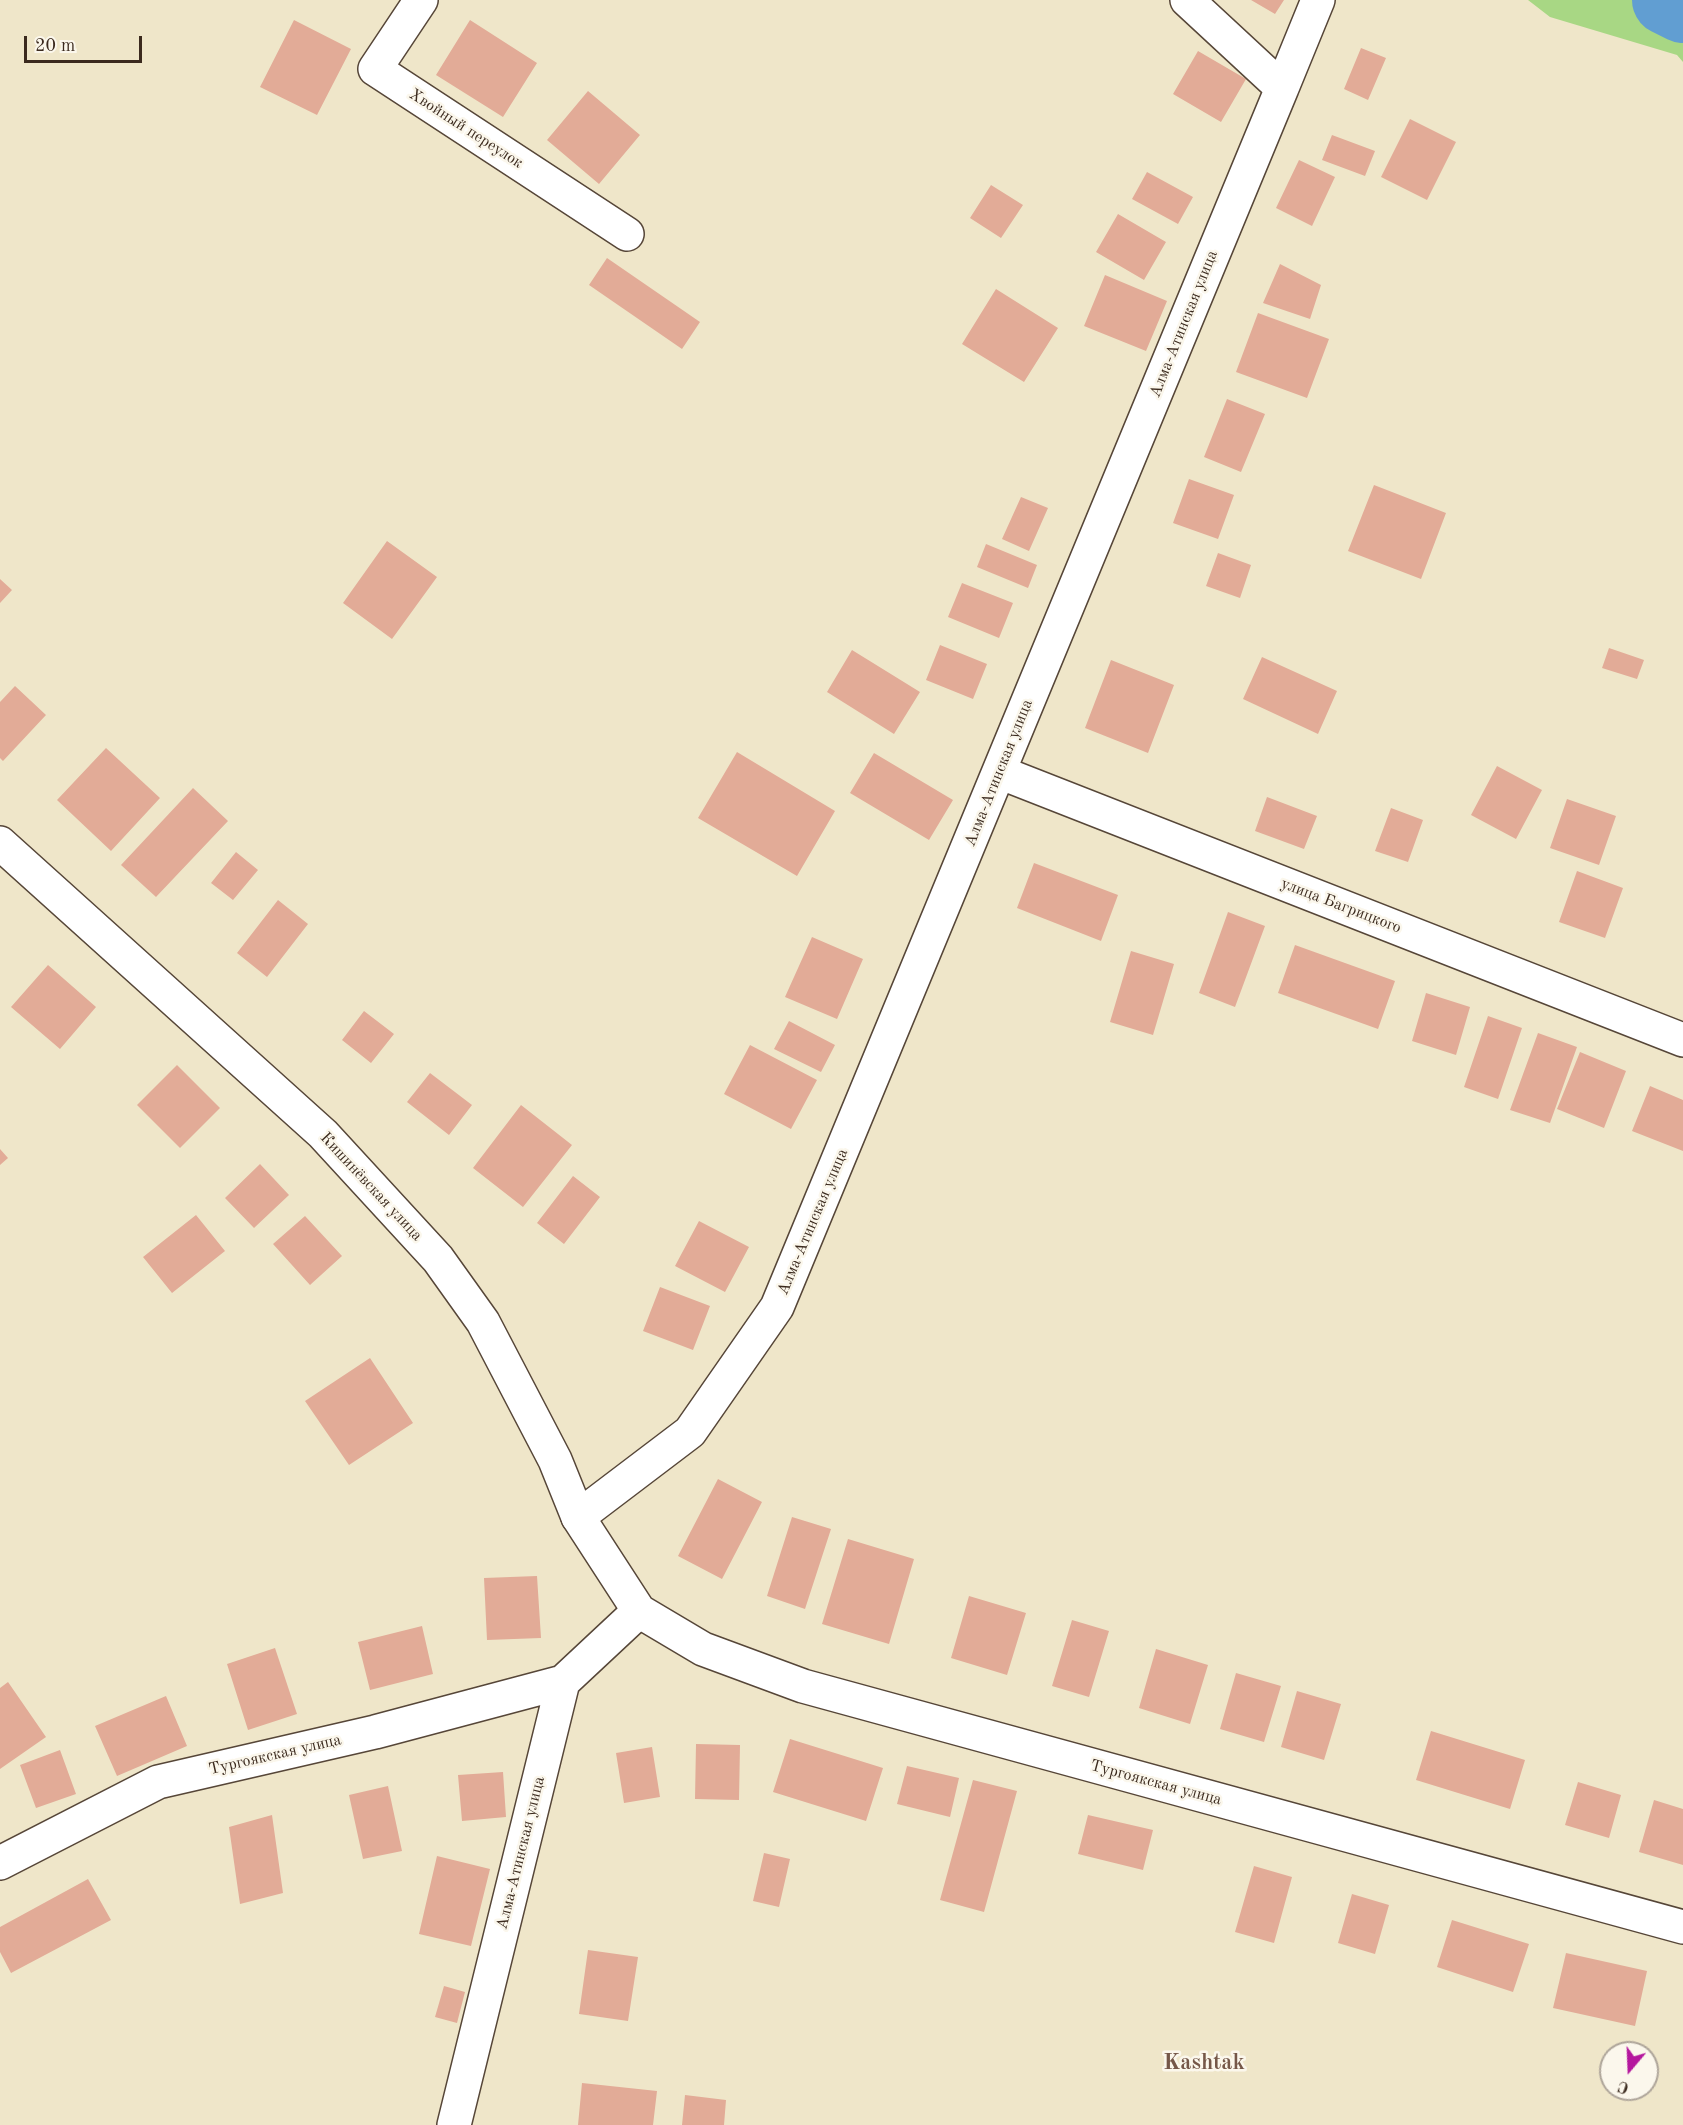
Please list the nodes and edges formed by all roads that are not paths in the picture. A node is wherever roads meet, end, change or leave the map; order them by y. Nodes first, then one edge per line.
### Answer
1 (421, 0) edge
2 (1187, 0) edge
3 (1318, 0) edge
4 (1282, 88) junction
5 (627, 234) dead end
6 (999, 772) junction
7 (0, 843) edge
8 (1683, 1040) edge
9 (578, 1517) junction
10 (639, 1611) junction
11 (563, 1682) junction
12 (0, 1863) edge
13 (1683, 1926) edge
14 (454, 2125) edge

1 - 5 street, Хвойный переулок
2 - 4 street
3 - 4 street, Алма-Атинская улица
4 - 6 street, Алма-Атинская улица
6 - 8 street, улица Багрицкого
6 - 9 street, Алма-Атинская улица
7 - 9 street, Кишинёвская улица
9 - 10 street, Кишинёвская улица
10 - 11 street
10 - 13 street, Тургоякская улица
11 - 12 street, Тургоякская улица
11 - 14 street, Алма-Атинская улица

